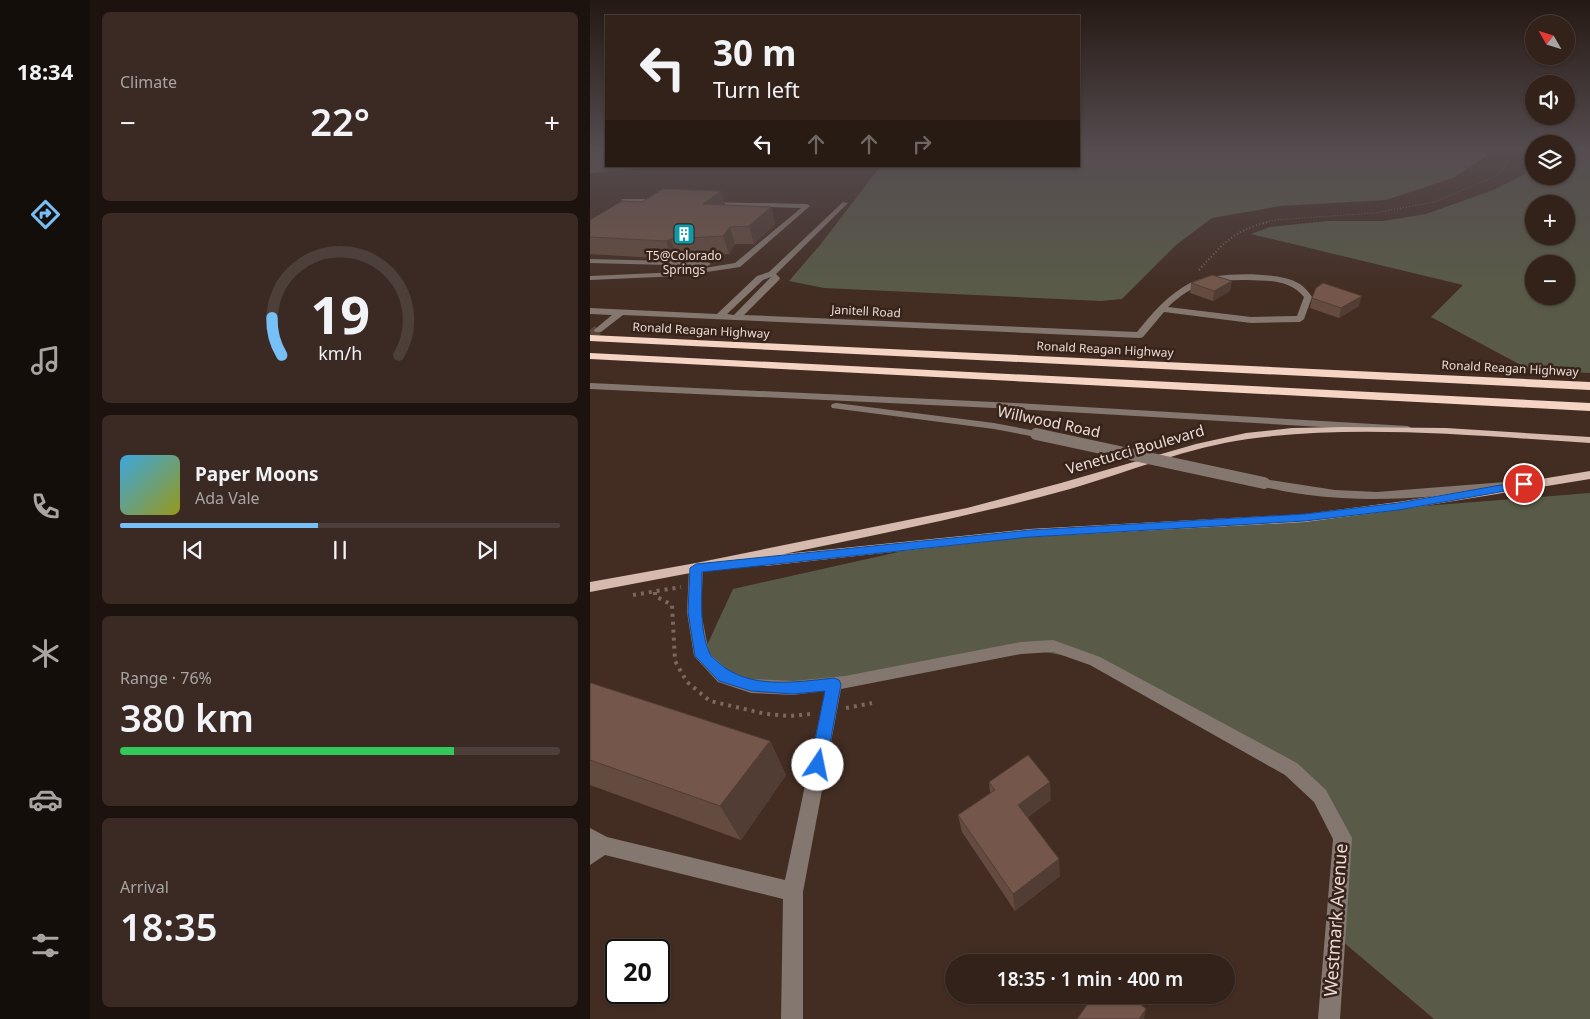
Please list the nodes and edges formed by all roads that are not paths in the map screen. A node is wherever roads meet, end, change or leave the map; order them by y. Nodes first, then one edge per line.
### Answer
1 (624, 200) edge
2 (672, 202) edge
3 (700, 202) edge
4 (845, 203) dead end
5 (590, 261) edge
6 (706, 270) junction
7 (772, 274) junction
8 (590, 278) edge
9 (1162, 309) junction
10 (590, 311) edge
11 (620, 312) junction
12 (719, 317) junction
13 (737, 317) junction
14 (594, 334) edge
15 (590, 356) edge
16 (590, 386) edge
17 (1590, 386) edge
18 (714, 393) junction
19 (1590, 406) edge
20 (1446, 431) junction
21 (1590, 440) edge
22 (1590, 475) edge
23 (1524, 484) junction
24 (696, 568) junction
25 (590, 587) edge
26 (834, 684) junction
27 (594, 846) edge
28 (793, 892) junction
29 (792, 1019) edge
30 (1329, 1019) edge

1 - 2 street
3 - 6 street
4 - 7 street
5 - 6 street
6 - 8 street
7 - 12 street
7 - 13 street
9 - 9 street
9 - 13 street, Janitell Road
10 - 11 street, Janitell Road
11 - 12 street, Janitell Road
11 - 14 street
12 - 13 street, Janitell Road
14 - 17 highway, Ronald Reagan Highway
15 - 19 highway
16 - 18 street, Willwood Road
18 - 20 street, Willwood Road
18 - 23 street, Willwood Road, bridge
20 - 21 main road, Venetucci Boulevard
20 - 24 main road, Venetucci Boulevard
22 - 23 main road, Venetucci Boulevard
23 - 24 main road, Venetucci Boulevard
24 - 25 main road, Venetucci Boulevard
24 - 26 street, Westmark Avenue
26 - 28 street
26 - 30 street, Westmark Avenue
27 - 28 street
28 - 29 street

